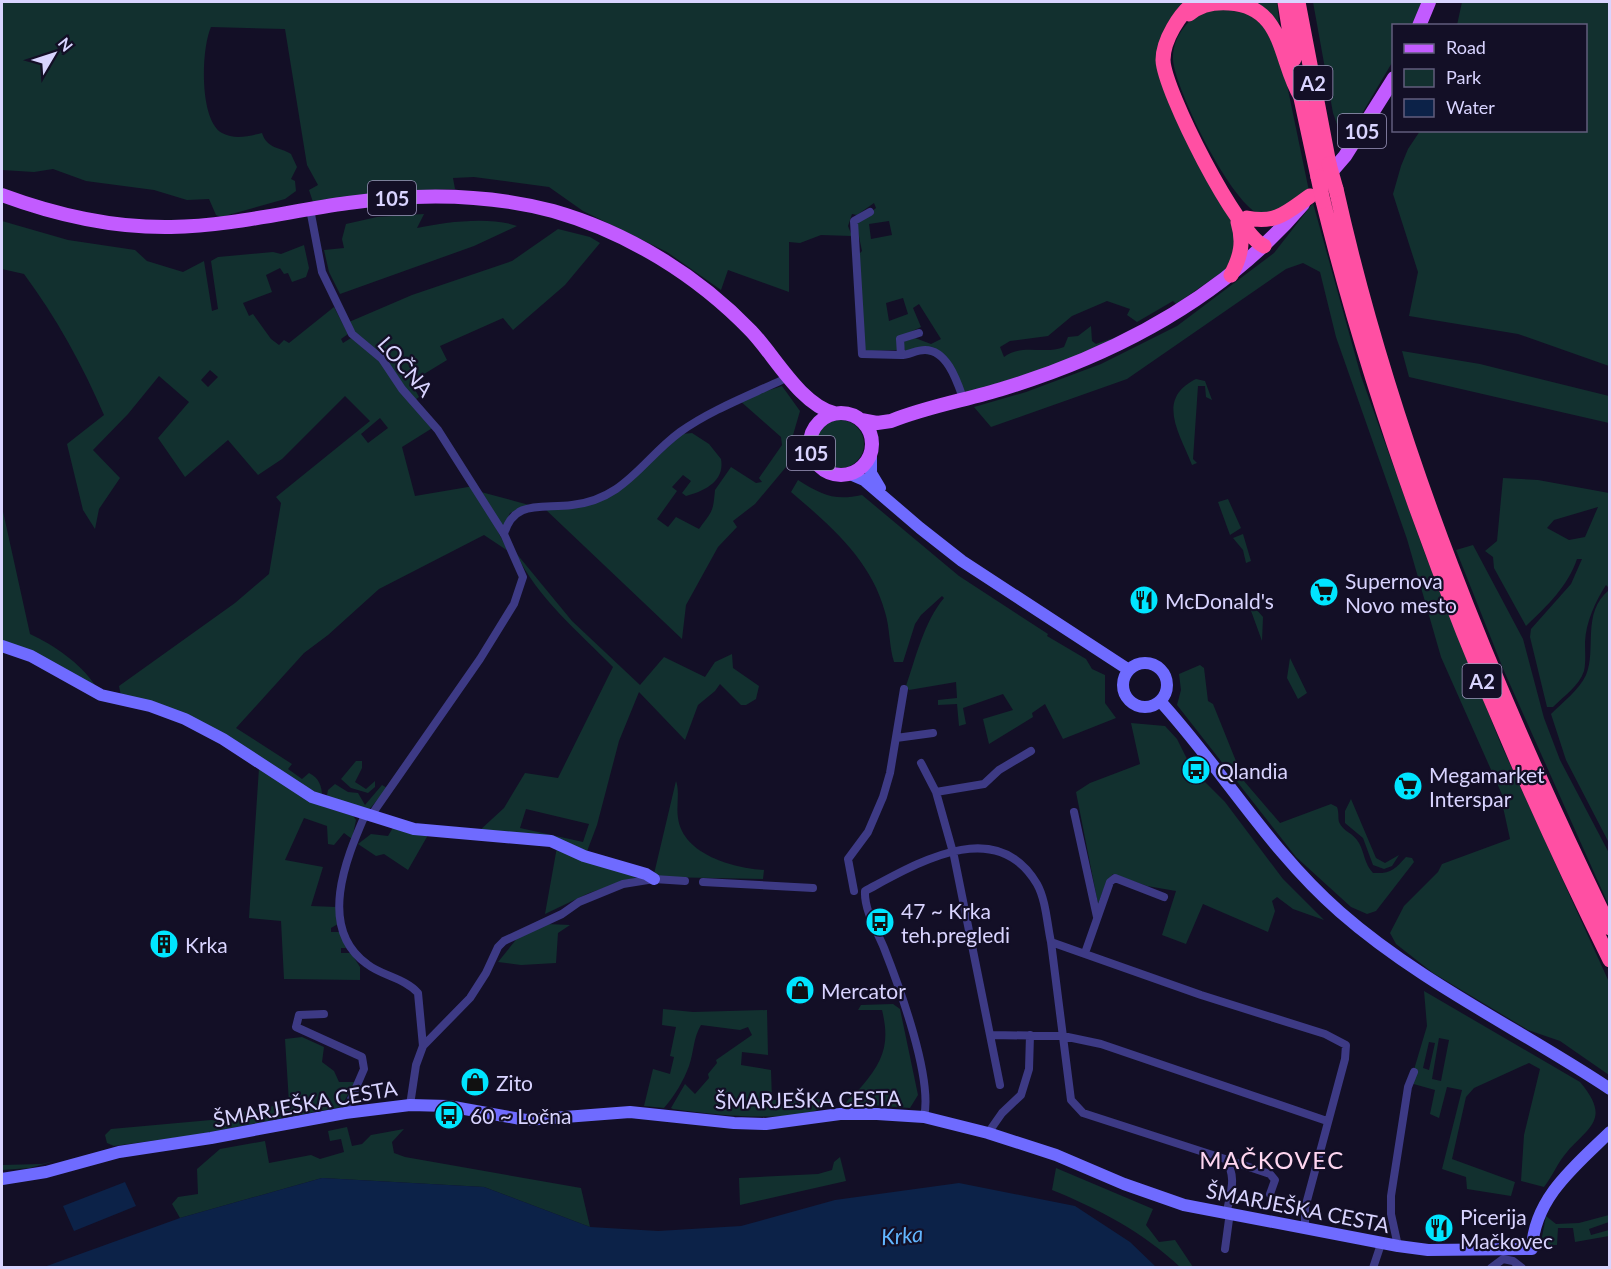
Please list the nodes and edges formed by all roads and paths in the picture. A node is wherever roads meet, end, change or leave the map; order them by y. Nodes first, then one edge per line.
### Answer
1 (1195, 2) edge
2 (1286, 2) edge
3 (1298, 2) edge
4 (1429, 2) edge
5 (1180, 21) junction
6 (1420, 24) edge
7 (1392, 81) edge
8 (1301, 97) junction
9 (2, 195) edge
10 (1317, 199) junction
11 (310, 209) junction
12 (1237, 210) junction
13 (870, 212) dead end
14 (1264, 246) junction
15 (1231, 275) junction
16 (919, 333) dead end
17 (901, 355) junction
18 (786, 379) junction
19 (963, 398) junction
20 (834, 413) junction
21 (861, 420) junction
22 (891, 421) junction
23 (812, 432) junction
24 (871, 450) junction
25 (850, 474) junction
26 (896, 508) junction
27 (504, 534) junction
28 (2, 646) edge
29 (1130, 670) junction
30 (904, 689) dead end
31 (1160, 701) junction
32 (933, 734) dead end
33 (896, 738) junction
34 (1031, 751) dead end
35 (921, 763) dead end
36 (936, 792) junction
37 (1074, 813) dead end
38 (367, 816) junction
39 (952, 851) junction
40 (654, 879) junction
41 (685, 881) dead end
42 (703, 882) dead end
43 (813, 888) dead end
44 (854, 891) dead end
45 (1164, 897) dead end
46 (1098, 917) junction
47 (1610, 928) edge
48 (1051, 942) junction
49 (1085, 953) junction
50 (1610, 960) edge
51 (324, 1014) dead end
52 (990, 1035) junction
53 (1030, 1035) junction
54 (1064, 1036) junction
55 (423, 1046) junction
56 (1414, 1072) dead end
57 (1000, 1085) dead end
58 (1610, 1089) edge
59 (410, 1105) junction
60 (345, 1113) junction
61 (924, 1117) junction
62 (1327, 1121) junction
63 (1610, 1132) edge
64 (988, 1133) junction
65 (1224, 1159) junction
66 (2, 1179) edge
67 (1270, 1194) dead end
68 (1229, 1209) junction
69 (1305, 1229) junction
70 (1381, 1244) junction
71 (1398, 1246) junction
72 (1225, 1249) dead end
73 (1373, 1268) edge
74 (1491, 1268) edge
75 (1522, 1268) edge

1 - 5 highway
2 - 8 highway, A2
3 - 47 highway, A2, bridge
4 - 6 main road
5 - 8 highway
5 - 12 highway
7 - 10 main road, 105
8 - 10 highway, A2, bridge
9 - 11 main road, 105
10 - 12 highway
10 - 14 main road, 105
10 - 50 highway, A2
11 - 18 main road, 105
11 - 27 street, LOČNA
12 - 14 highway
12 - 15 highway
13 - 17 street
14 - 15 main road, 105
15 - 19 main road, 105
16 - 17 street
17 - 19 street
18 - 20 main road, 105
18 - 23 main road, 105
18 - 27 street
19 - 22 main road, 105
20 - 21 main road, 105
20 - 23 main road, 105
21 - 22 main road, 105
21 - 24 main road, 105
22 - 24 main road, 105
23 - 25 main road, 105
24 - 25 main road, 105
24 - 26 street
25 - 26 street
26 - 29 street
27 - 38 street, LOČNA
28 - 38 street
29 - 31 street
29 - 31 street
30 - 33 street
31 - 58 street
32 - 33 street
33 - 44 street
34 - 36 street
35 - 36 street
36 - 39 street
37 - 46 street
38 - 40 street
38 - 55 street, LOČNA
39 - 48 street
39 - 52 street
39 - 61 street
40 - 41 street
40 - 55 street
42 - 43 street
45 - 46 street
46 - 49 street
48 - 49 street
48 - 54 street
49 - 62 street
51 - 60 street
52 - 53 street
52 - 57 street
53 - 54 street
53 - 64 street
54 - 62 street
54 - 65 street
55 - 59 street, LOČNA
56 - 71 street
59 - 60 street, ŠMARJEŠKA CESTA
59 - 61 street, ŠMARJEŠKA CESTA
60 - 66 street, ŠMARJEŠKA CESTA
61 - 64 street, ŠMARJEŠKA CESTA
62 - 69 street
63 - 71 street, ŠMARJEŠKA CESTA
64 - 68 street, ŠMARJEŠKA CESTA
65 - 67 street
65 - 68 street
68 - 69 street, ŠMARJEŠKA CESTA
68 - 72 street
69 - 70 street, ŠMARJEŠKA CESTA
70 - 71 street, ŠMARJEŠKA CESTA
70 - 73 street
74 - 75 street

